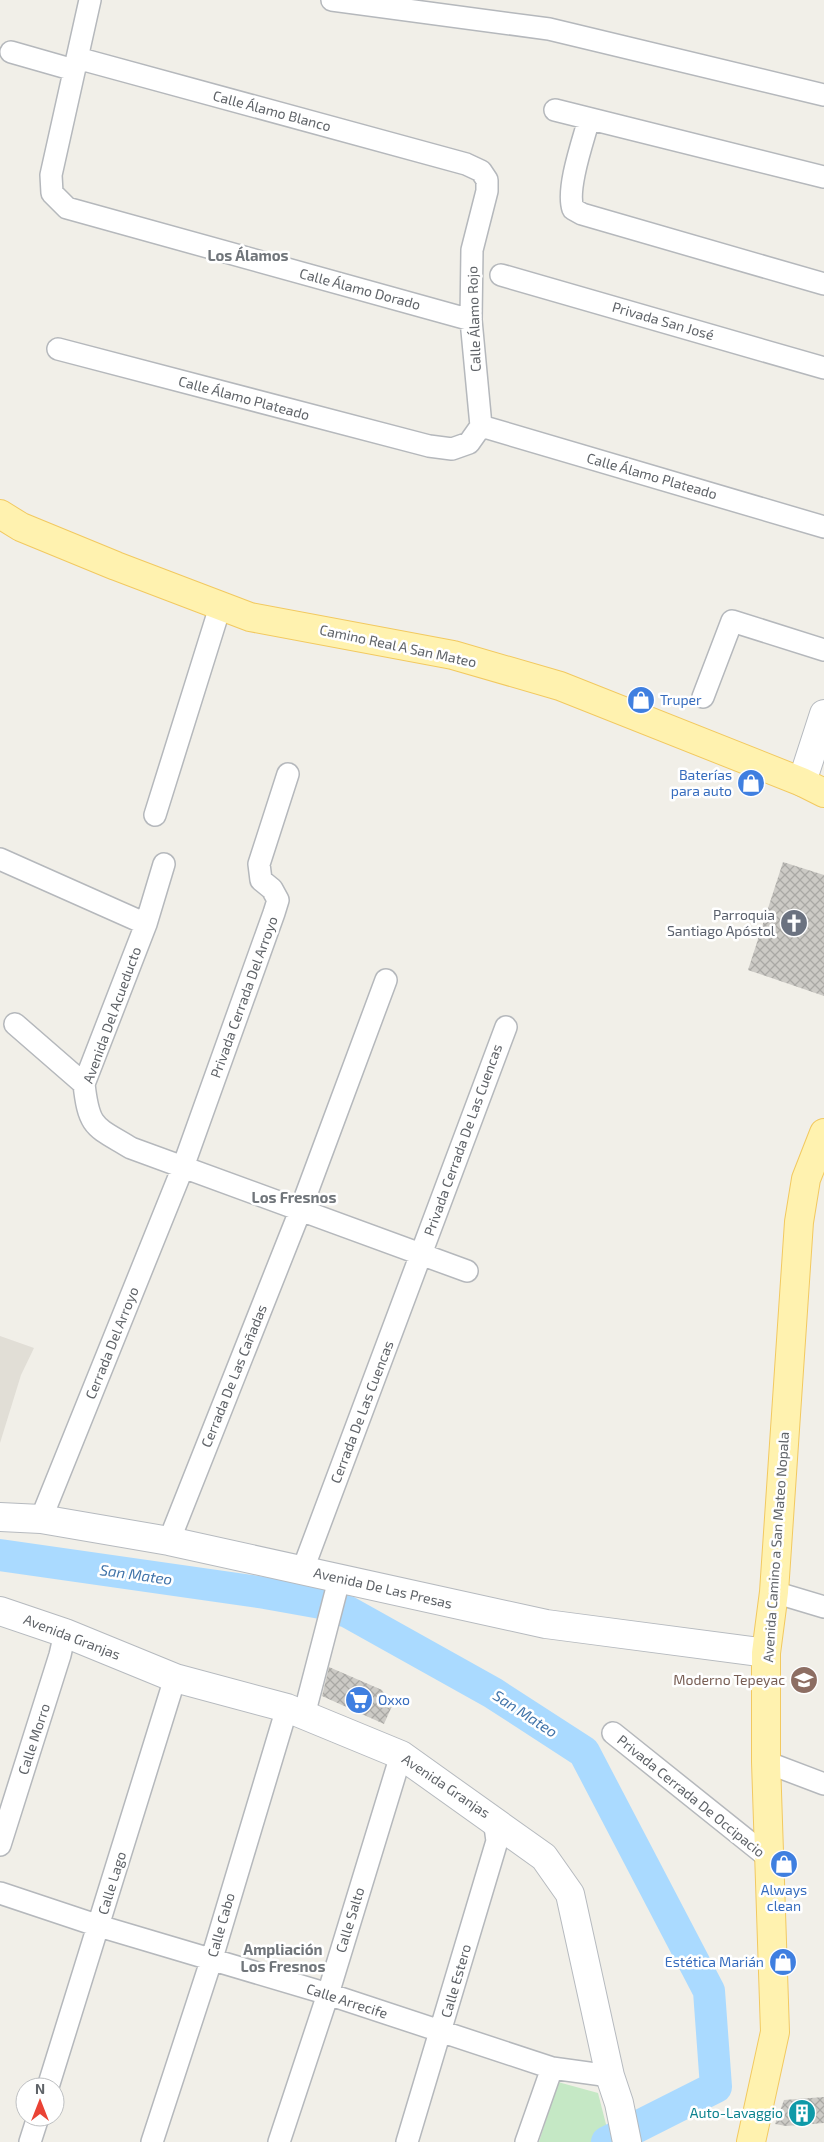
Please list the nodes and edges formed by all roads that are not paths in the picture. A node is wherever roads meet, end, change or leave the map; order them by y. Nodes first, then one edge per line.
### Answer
1 (90, 0) edge
2 (332, 0) edge
3 (11, 52) dead end
4 (76, 64) junction
5 (824, 95) edge
6 (555, 110) dead end
7 (589, 119) junction
8 (466, 164) joint
9 (824, 176) edge
10 (501, 275) dead end
11 (824, 284) edge
12 (472, 320) junction
13 (58, 349) dead end
14 (824, 368) edge
15 (481, 426) junction
16 (0, 514) edge
17 (824, 527) edge
18 (220, 607) junction
19 (824, 650) edge
20 (703, 697) dead end
21 (824, 714) edge
22 (288, 774) dead end
23 (813, 788) edge
24 (155, 815) dead end
25 (0, 859) edge
26 (164, 864) dead end
27 (146, 924) junction
28 (386, 980) dead end
29 (15, 1024) dead end
30 (506, 1026) dead end
31 (84, 1084) junction
32 (824, 1133) edge
33 (183, 1167) junction
34 (300, 1211) junction
35 (421, 1254) junction
36 (467, 1272) dead end
37 (0, 1517) edge
38 (41, 1519) junction
39 (169, 1542) junction
40 (303, 1570) junction
41 (337, 1585) junction
42 (774, 1592) junction
43 (824, 1607) edge
44 (0, 1611) edge
45 (65, 1633) junction
46 (766, 1653) junction
47 (175, 1678) junction
48 (295, 1711) junction
49 (612, 1733) dead end
50 (401, 1755) junction
51 (766, 1762) junction
52 (824, 1784) edge
53 (494, 1819) junction
54 (0, 1845) edge
55 (769, 1858) junction
56 (0, 1893) edge
57 (99, 1926) junction
58 (212, 1958) junction
59 (328, 1994) junction
60 (441, 2032) junction
61 (552, 2068) junction
62 (610, 2076) junction
63 (51, 2077) edge
64 (35, 2127) edge
65 (30, 2142) edge
66 (152, 2142) edge
67 (279, 2142) edge
68 (406, 2142) edge
69 (526, 2142) edge
70 (627, 2142) edge
71 (751, 2142) edge

1 - 4 street
2 - 5 street
3 - 4 street, Calle Álamo Blanco
4 - 8 street, Calle Álamo Blanco
4 - 12 street, Calle Álamo Dorado
6 - 7 street
7 - 9 street
7 - 11 street
8 - 12 street, Calle Álamo Rojo
10 - 14 street, Privada San José
12 - 15 street, Calle Álamo Rojo
13 - 15 street, Calle Álamo Plateado
15 - 17 street, Calle Álamo Plateado
16 - 18 main road, Camino Real A San Mateo
18 - 23 main road, Camino Real A San Mateo
18 - 24 street
19 - 20 street
21 - 23 street
22 - 33 street, Privada Cerrada Del Arroyo
25 - 27 street
26 - 27 street, Avenida Del Acueducto
27 - 31 street, Avenida Del Acueducto
28 - 34 street, Cerrada De Las Cañadas
29 - 31 street
30 - 35 street, Privada Cerrada De Las Cuencas
31 - 33 street, Avenida Del Acueducto
32 - 42 main road, Avenida Camino a San Mateo Nopala
33 - 34 street, Avenida Del Acueducto
33 - 38 street, Cerrada Del Arroyo
34 - 35 street, Avenida Del Acueducto
34 - 39 street, Cerrada De Las Cañadas
35 - 36 street, Avenida Del Acueducto
35 - 40 street, Cerrada De Las Cuencas
37 - 38 street, Avenida De Las Presas
38 - 39 street, Avenida De Las Presas
39 - 40 street, Avenida De Las Presas
40 - 41 street, Avenida De Las Presas
41 - 46 street, Avenida De Las Presas
41 - 48 street, Calle Cabo
42 - 43 street
42 - 46 main road, Avenida Camino a San Mateo Nopala
44 - 45 street, Avenida Granjas
45 - 47 street, Avenida Granjas
45 - 54 street, Calle Morro
46 - 51 main road, Avenida Camino a San Mateo Nopala
47 - 48 street, Avenida Granjas
47 - 57 street, Calle Lago
48 - 50 street, Avenida Granjas
48 - 58 street, Calle Cabo
49 - 55 street, Privada Cerrada De Occipacio
50 - 53 street, Avenida Granjas
50 - 59 street, Calle Salto
51 - 52 street
51 - 55 main road, Avenida Camino a San Mateo Nopala
53 - 60 street, Calle Estero
53 - 62 street, Avenida Granjas
55 - 71 main road, Avenida Camino a San Mateo Nopala
56 - 57 street, Calle Arrecife
57 - 58 street, Calle Arrecife
57 - 63 street, Calle Lago
58 - 59 street, Calle Arrecife
58 - 66 street, Calle Cabo
59 - 60 street, Calle Arrecife
59 - 67 street, Calle Salto
60 - 61 street, Calle Arrecife
60 - 68 street, Calle Estero
61 - 62 street, Calle Arrecife
61 - 69 street
62 - 70 street, Avenida Granjas
64 - 65 street

